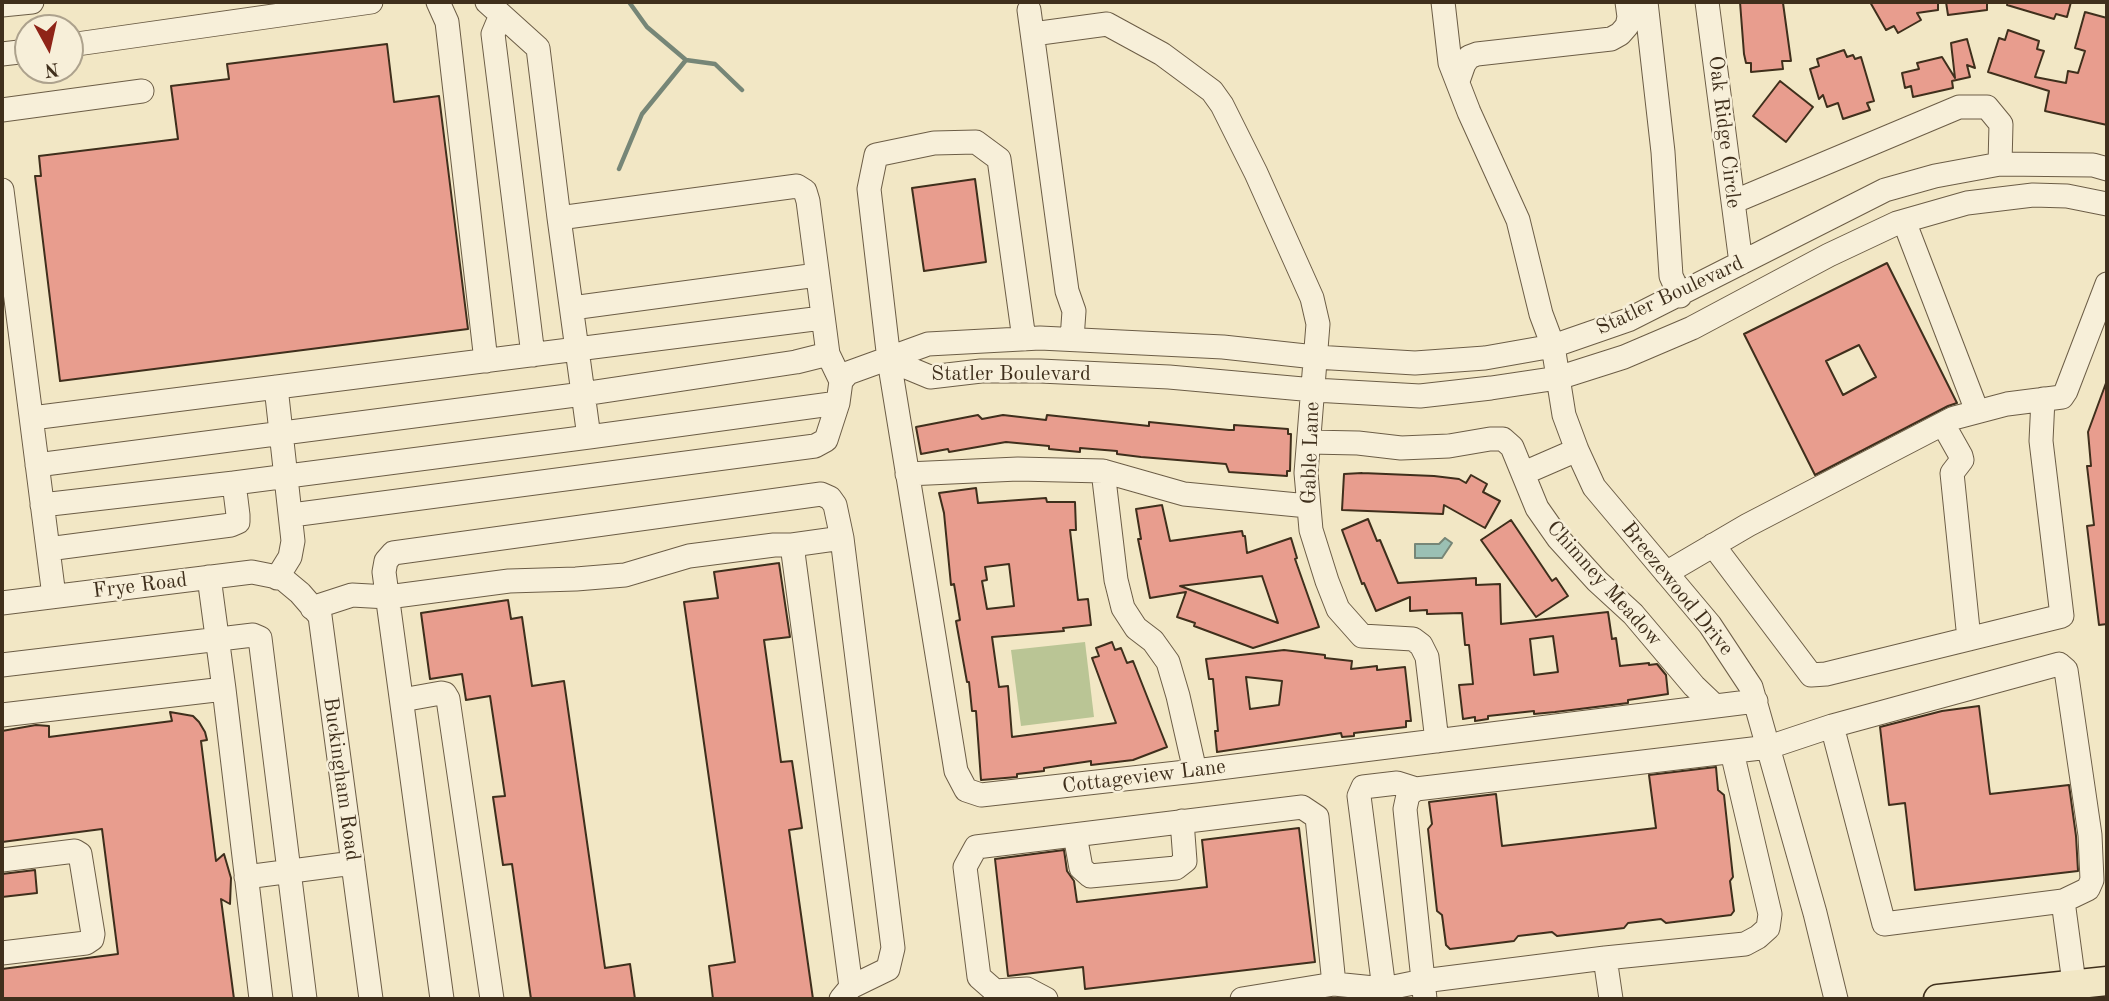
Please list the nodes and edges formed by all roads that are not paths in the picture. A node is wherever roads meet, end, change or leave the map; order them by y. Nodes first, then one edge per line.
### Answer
1 (32, 2) edge
2 (371, 2) edge
3 (438, 2) edge
4 (1443, 2) edge
5 (1628, 2) edge
6 (1646, 2) edge
7 (1707, 2) edge
8 (2, 5) edge
9 (494, 8) edge
10 (1030, 10) dead end
11 (1033, 34) junction
12 (84, 43) edge
13 (1458, 81) junction
14 (142, 91) dead end
15 (2, 110) edge
16 (2000, 164) junction
17 (2107, 169) edge
18 (2, 190) edge
19 (1885, 190) junction
20 (1733, 202) junction
21 (2107, 204) edge
22 (559, 218) junction
23 (1901, 222) junction
24 (1741, 263) junction
25 (817, 275) junction
26 (2107, 284) edge
27 (1680, 296) junction
28 (572, 308) junction
29 (822, 318) junction
30 (1024, 339) junction
31 (1072, 339) junction
32 (1553, 346) junction
33 (577, 349) junction
34 (828, 354) junction
35 (533, 355) junction
36 (1315, 357) junction
37 (888, 360) junction
38 (486, 361) junction
39 (1558, 378) junction
40 (276, 387) junction
41 (1314, 390) junction
42 (839, 392) junction
43 (583, 394) junction
44 (2043, 399) junction
45 (1977, 411) junction
46 (32, 418) junction
47 (1943, 424) junction
48 (282, 434) junction
49 (589, 438) junction
50 (1309, 442) junction
51 (1577, 450) junction
52 (37, 465) junction
53 (1103, 471) junction
54 (1524, 472) junction
55 (907, 474) junction
56 (288, 477) junction
57 (234, 483) junction
58 (42, 505) junction
59 (1308, 506) junction
60 (292, 515) junction
61 (842, 538) junction
62 (792, 545) junction
63 (1713, 545) junction
64 (48, 550) junction
65 (1666, 573) junction
66 (209, 578) junction
67 (277, 578) junction
68 (54, 596) junction
69 (388, 597) junction
70 (2, 603) edge
71 (312, 608) junction
72 (218, 639) junction
73 (1969, 639) junction
74 (2, 665) edge
75 (224, 689) junction
76 (402, 699) junction
77 (1756, 701) junction
78 (1715, 706) junction
79 (2, 715) edge
80 (1832, 726) junction
81 (1437, 741) junction
82 (1769, 747) junction
83 (1732, 752) junction
84 (1195, 771) junction
85 (1416, 789) junction
86 (1182, 821) junction
87 (1075, 835) junction
88 (2, 860) edge
89 (353, 863) junction
90 (289, 871) junction
91 (246, 877) junction
92 (2063, 901) junction
93 (2, 953) edge
94 (1605, 958) junction
95 (2107, 981) edge
96 (1334, 984) junction
97 (2074, 984) junction
98 (1424, 990) edge
99 (846, 993) edge
100 (1385, 994) edge
101 (261, 999) edge
102 (305, 999) edge
103 (371, 999) edge
104 (442, 999) edge
105 (492, 999) edge
106 (1046, 999) edge
107 (1242, 999) edge
108 (1611, 999) edge
109 (1836, 999) edge
110 (1938, 999) edge

1 - 8 street
2 - 12 street
3 - 38 street
4 - 13 street, Breezewood Drive
5 - 13 street
6 - 27 street
7 - 20 street, Oak Ridge Circle
9 - 22 street
9 - 35 street
10 - 11 street
11 - 31 street
11 - 36 street, Gable Lane
13 - 32 street, Breezewood Drive
14 - 15 street
16 - 17 street, Statler Boulevard
16 - 19 street, Statler Boulevard
16 - 20 street
18 - 46 street
19 - 23 street
19 - 24 street, Statler Boulevard
20 - 24 street, Oak Ridge Circle
21 - 23 street, Statler Boulevard
22 - 25 street
22 - 28 street
23 - 39 street, Statler Boulevard
23 - 45 street
24 - 27 street, Statler Boulevard
25 - 28 street
25 - 29 street
26 - 44 street
27 - 32 street, Statler Boulevard
28 - 33 street
29 - 33 street
29 - 34 street
30 - 31 street, Statler Boulevard
30 - 37 street, Statler Boulevard
30 - 37 street, Cottageview Lane
31 - 36 street, Statler Boulevard
32 - 36 street, Statler Boulevard
32 - 39 street, Breezewood Drive
33 - 35 street
33 - 43 street
34 - 42 street
34 - 43 street
35 - 38 street
36 - 41 street, Gable Lane
37 - 41 street, Statler Boulevard
37 - 42 street
37 - 55 street, Cottageview Lane
38 - 40 street
39 - 41 street, Statler Boulevard
39 - 51 street, Breezewood Drive
40 - 46 street
40 - 48 street
41 - 50 street, Gable Lane
42 - 49 street
42 - 60 street
43 - 48 street
43 - 49 street
44 - 45 street
44 - 73 street
45 - 47 street
46 - 52 street
47 - 63 street
47 - 73 street
48 - 52 street
48 - 56 street
49 - 56 street
50 - 54 street, Chimney Meadow
50 - 59 street, Gable Lane
51 - 54 street
51 - 65 street, Breezewood Drive
52 - 58 street
53 - 55 street
53 - 59 street
53 - 84 street
54 - 78 street, Chimney Meadow
55 - 84 street, Cottageview Lane
56 - 57 street
56 - 60 street
57 - 58 street
57 - 64 street
58 - 64 street
59 - 81 street, Gable Lane
60 - 67 street
61 - 62 street
61 - 69 street
61 - 99 street
62 - 69 street
62 - 99 street
63 - 65 street
63 - 73 street
64 - 68 street
65 - 77 street, Breezewood Drive
66 - 67 street, Frye Road
66 - 68 street, Frye Road
66 - 72 street
67 - 71 street, Buckingham Road
68 - 70 street, Frye Road
69 - 71 street
69 - 76 street
71 - 89 street, Buckingham Road
72 - 74 street
72 - 75 street
72 - 90 street
75 - 79 street
75 - 91 street
76 - 104 street
76 - 105 street
77 - 78 street, Cottageview Lane
77 - 82 street, Breezewood Drive
78 - 81 street, Cottageview Lane
80 - 82 street
80 - 92 street
80 - 92 street
81 - 84 street, Cottageview Lane
82 - 83 street
82 - 109 street, Breezewood Drive
83 - 85 street
83 - 94 street
85 - 98 street
85 - 100 street
86 - 87 street
86 - 87 street
86 - 96 street
87 - 106 street
88 - 93 street
89 - 90 street
89 - 103 street, Buckingham Road
90 - 91 street
90 - 102 street
91 - 101 street
92 - 97 street
94 - 98 street
94 - 108 street
95 - 97 main road
96 - 100 street
96 - 107 street
97 - 110 main road
98 - 100 street

